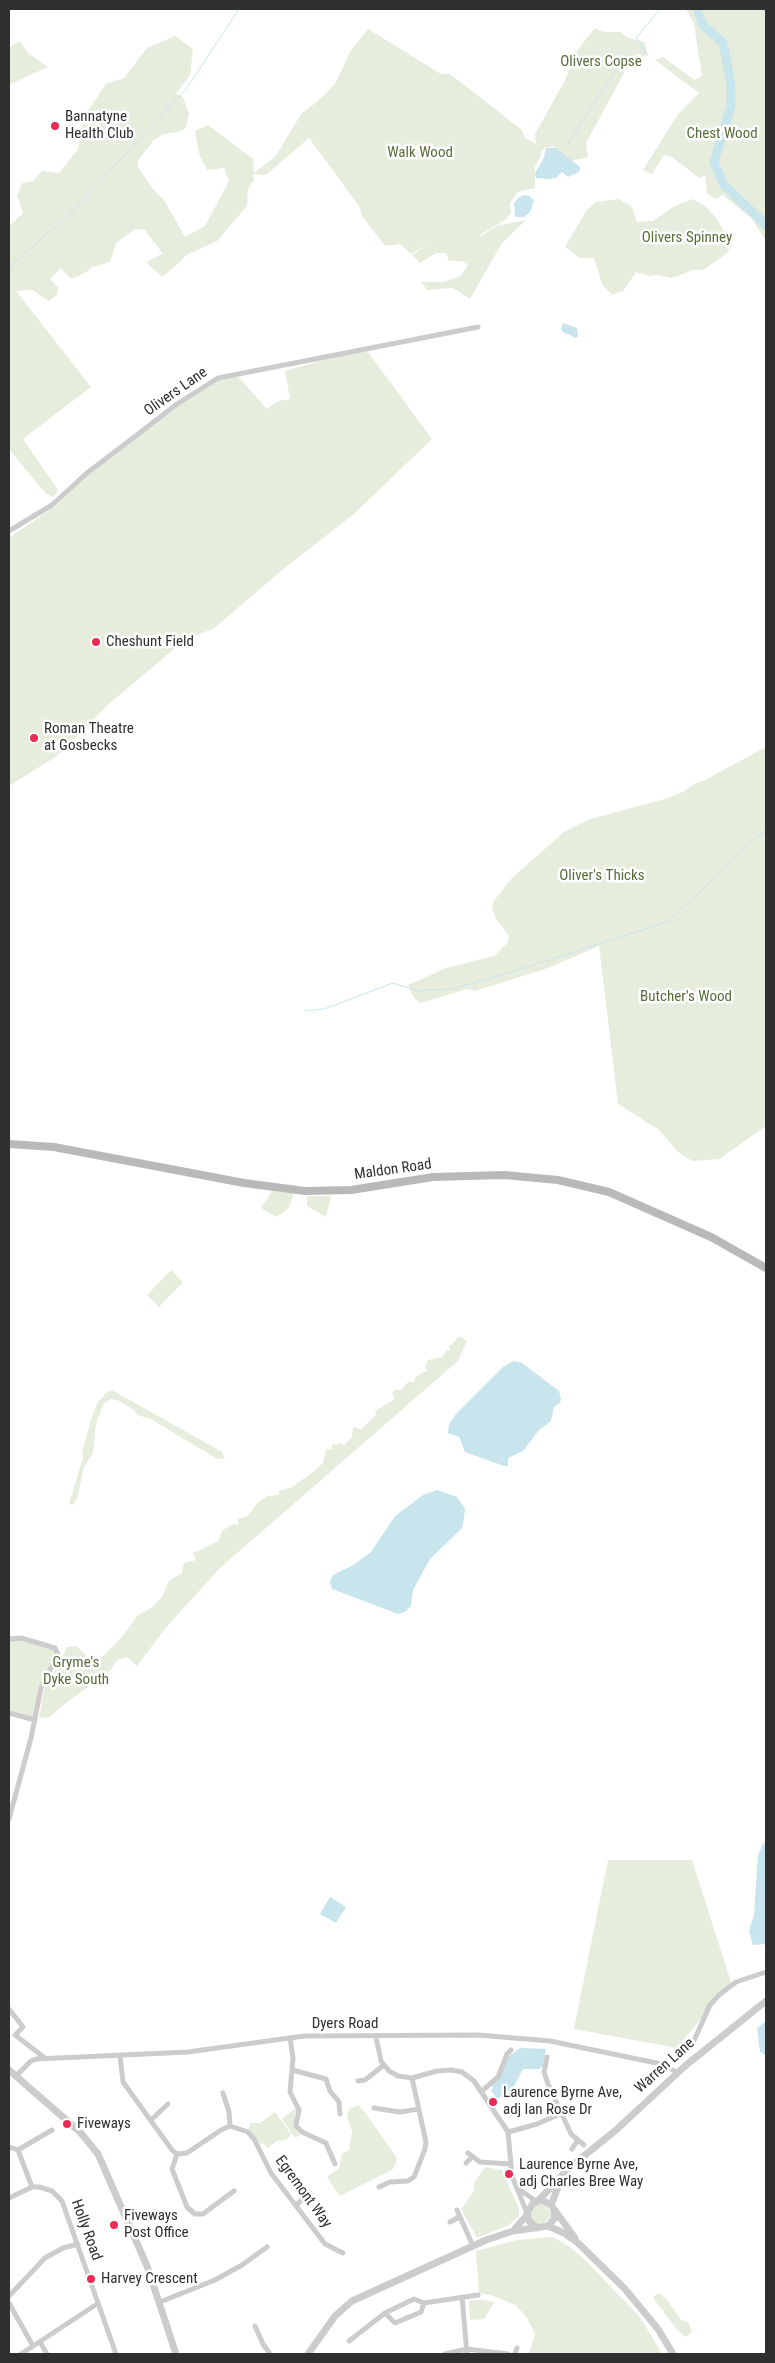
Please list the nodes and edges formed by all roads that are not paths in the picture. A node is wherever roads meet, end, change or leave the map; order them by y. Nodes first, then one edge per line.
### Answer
1 (478, 327) dead end
2 (9, 531) edge
3 (9, 1144) edge
4 (766, 1268) edge
5 (9, 1639) edge
6 (9, 1713) edge
7 (35, 1720) junction
8 (9, 1819) edge
9 (766, 1972) edge
10 (766, 2002) edge
11 (9, 2009) edge
12 (376, 2037) junction
13 (290, 2038) junction
14 (691, 2047) dead end
15 (511, 2050) dead end
16 (120, 2056) junction
17 (547, 2057) dead end
18 (46, 2059) junction
19 (384, 2065) junction
20 (9, 2070) edge
21 (292, 2070) junction
22 (677, 2073) junction
23 (16, 2076) junction
24 (412, 2078) junction
25 (358, 2081) dead end
26 (482, 2091) junction
27 (223, 2093) dead end
28 (168, 2104) dead end
29 (374, 2108) dead end
30 (419, 2109) junction
31 (562, 2113) junction
32 (340, 2114) dead end
33 (151, 2120) junction
34 (230, 2126) junction
35 (52, 2130) dead end
36 (508, 2132) junction
37 (577, 2141) junction
38 (584, 2145) dead end
39 (9, 2147) edge
40 (572, 2149) dead end
41 (18, 2150) junction
42 (177, 2154) junction
43 (466, 2163) dead end
44 (335, 2164) dead end
45 (510, 2164) junction
46 (563, 2175) junction
47 (32, 2187) junction
48 (379, 2187) dead end
49 (517, 2187) junction
50 (234, 2191) dead end
51 (310, 2193) dead end
52 (9, 2198) edge
53 (537, 2201) junction
54 (296, 2204) junction
55 (553, 2208) junction
56 (457, 2210) dead end
57 (527, 2214) junction
58 (459, 2217) junction
59 (450, 2222) dead end
60 (548, 2226) junction
61 (537, 2228) junction
62 (513, 2232) junction
63 (338, 2243) dead end
64 (578, 2243) junction
65 (78, 2244) junction
66 (473, 2246) junction
67 (267, 2247) dead end
68 (335, 2250) junction
69 (343, 2253) dead end
70 (478, 2295) dead end
71 (9, 2296) edge
72 (462, 2297) junction
73 (160, 2302) junction
74 (9, 2303) edge
75 (424, 2303) junction
76 (97, 2304) junction
77 (385, 2313) junction
78 (256, 2326) dead end
79 (349, 2341) dead end
80 (40, 2342) junction
81 (33, 2346) junction
82 (517, 2348) dead end
83 (467, 2351) edge
84 (174, 2353) edge
85 (21, 2354) edge
86 (47, 2354) edge
87 (116, 2354) edge
88 (270, 2354) edge
89 (308, 2354) edge
90 (446, 2354) edge
91 (508, 2354) edge
92 (515, 2354) edge
93 (672, 2354) edge

1 - 2 street, Olivers Lane
3 - 4 main road, Maldon Road
5 - 7 street
6 - 7 street
7 - 8 street
9 - 14 street
10 - 22 street, Warren Lane
11 - 18 street
12 - 13 street, Dyers Road
12 - 19 street
12 - 22 street, Dyers Road
13 - 16 street, Dyers Road
13 - 21 street
15 - 26 street
16 - 18 street, Dyers Road
16 - 33 street
17 - 31 street
18 - 23 street, Dyers Road
19 - 24 street
19 - 25 street
20 - 23 street
21 - 32 street
21 - 44 street
22 - 46 street, Warren Lane
23 - 73 street
24 - 26 street
24 - 30 street
26 - 36 street
27 - 34 street
28 - 33 street
29 - 30 street
30 - 48 street
31 - 36 street
31 - 37 street
33 - 42 street
34 - 42 street
34 - 54 street, Egremont Way
35 - 41 street
36 - 45 street
37 - 38 street
37 - 40 street
39 - 41 street
41 - 47 street
42 - 50 street
43 - 45 street
45 - 49 street
46 - 53 street, Warren Lane
46 - 55 street, Warren Lane
47 - 52 street
47 - 65 street, Holly Road
49 - 53 street
49 - 57 street
51 - 54 street
53 - 55 street
53 - 57 street, Warren Lane
54 - 68 street, Egremont Way
55 - 60 street, Warren Lane
55 - 64 street
56 - 58 street
57 - 61 street
57 - 62 street, Warren Lane
58 - 59 street
58 - 66 street
60 - 61 street
60 - 64 street
61 - 62 street
62 - 66 street
63 - 68 street, Egremont Way
64 - 93 street
65 - 71 street
65 - 76 street, Holly Road
66 - 89 street
67 - 73 street
68 - 69 street, Egremont Way
70 - 72 street
72 - 75 street
72 - 83 street
73 - 84 street
74 - 81 street
75 - 77 street
75 - 77 street
76 - 80 street
76 - 87 street, Holly Road
77 - 79 street
78 - 88 street
80 - 81 street
80 - 86 street
81 - 85 street
82 - 92 street
83 - 90 street
83 - 91 street

